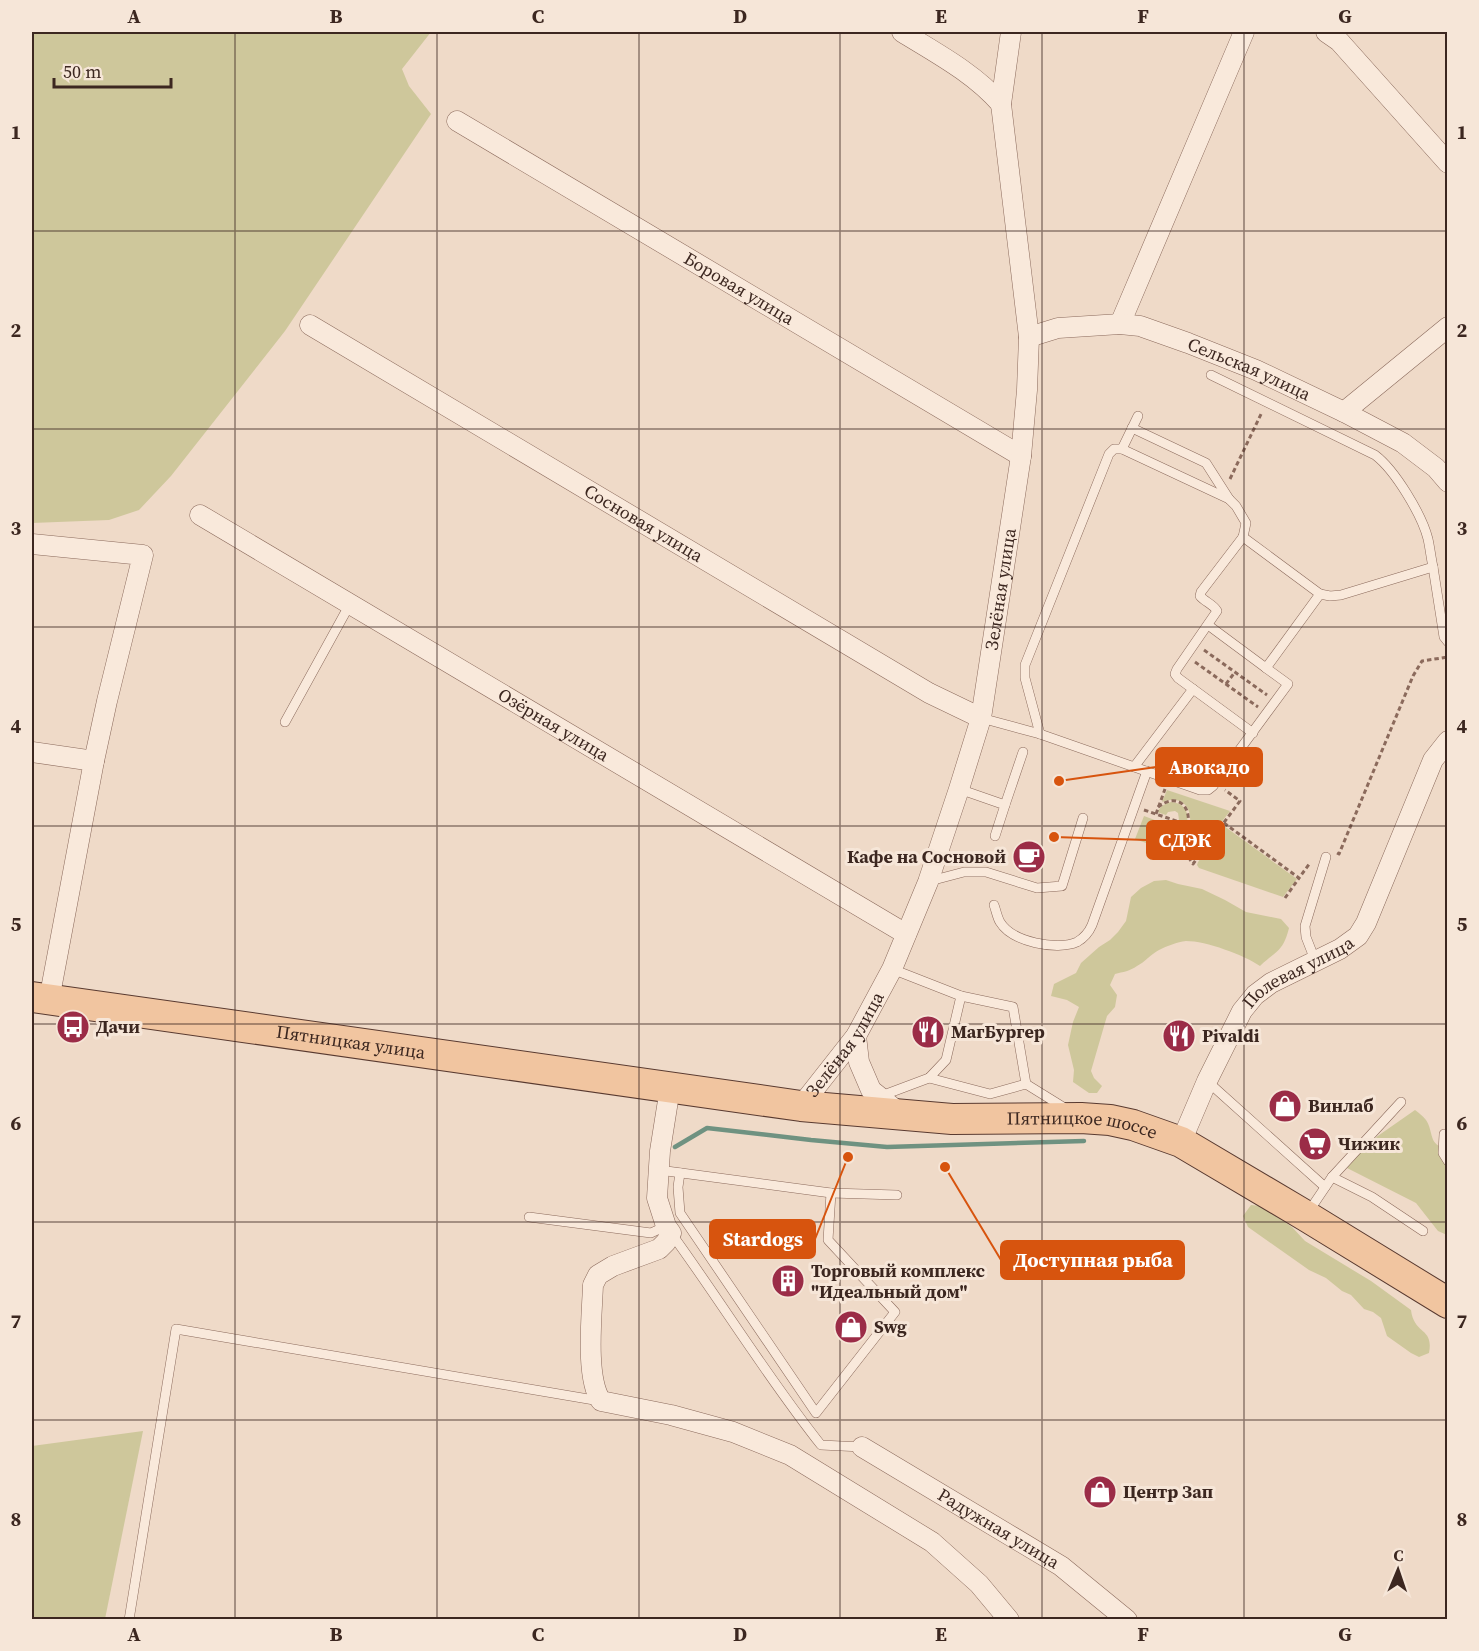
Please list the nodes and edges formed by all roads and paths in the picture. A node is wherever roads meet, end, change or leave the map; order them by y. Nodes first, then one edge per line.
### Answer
1 (902, 32) edge
2 (1011, 32) edge
3 (1244, 32) edge
4 (1326, 32) edge
5 (1001, 104) junction
6 (457, 121) dead end
7 (1448, 163) edge
8 (1119, 324) junction
9 (310, 325) dead end
10 (1448, 327) edge
11 (1029, 337) junction
12 (1211, 375) dead end
13 (1267, 402) junction
14 (1344, 412) junction
15 (1138, 416) dead end
16 (1132, 428) junction
17 (1122, 449) junction
18 (1021, 456) junction
19 (1448, 482) edge
20 (1226, 495) junction
21 (200, 515) dead end
22 (1243, 537) junction
23 (32, 544) edge
24 (1433, 567) junction
25 (1320, 594) junction
26 (350, 604) junction
27 (1208, 625) junction
28 (1448, 642) edge
29 (1195, 643) junction
30 (1186, 656) junction
31 (1448, 657) edge
32 (1266, 668) junction
33 (1235, 672) junction
34 (1226, 684) junction
35 (1193, 689) junction
36 (1275, 701) junction
37 (1266, 714) junction
38 (981, 718) junction
39 (285, 722) dead end
40 (1253, 733) junction
41 (1040, 734) junction
42 (1448, 741) edge
43 (32, 752) edge
44 (1023, 752) dead end
45 (94, 761) junction
46 (1134, 767) junction
47 (1147, 771) junction
48 (1169, 779) junction
49 (1216, 783) junction
50 (959, 789) junction
51 (1005, 805) junction
52 (1134, 807) junction
53 (1158, 807) junction
54 (1156, 814) junction
55 (1083, 818) dead end
56 (1224, 823) junction
57 (1188, 825) junction
58 (1200, 829) junction
59 (1215, 834) junction
60 (995, 836) dead end
61 (1328, 853) joint
62 (1311, 862) dead end
63 (1299, 878) junction
64 (928, 882) junction
65 (1285, 898) dead end
66 (994, 905) dead end
67 (906, 934) junction
68 (1315, 960) junction
69 (892, 969) junction
70 (961, 996) junction
71 (40, 998) edge
72 (856, 1036) junction
73 (929, 1078) junction
74 (1207, 1081) junction
75 (1026, 1084) junction
76 (670, 1088) junction
77 (879, 1097) junction
78 (1401, 1102) dead end
79 (801, 1106) junction
80 (834, 1110) junction
81 (903, 1116) junction
82 (1082, 1118) junction
83 (1444, 1134) dead end
84 (1181, 1142) junction
85 (1448, 1161) edge
86 (659, 1170) junction
87 (680, 1173) junction
88 (1332, 1177) junction
89 (1325, 1187) junction
90 (831, 1193) junction
91 (897, 1195) dead end
92 (1306, 1216) junction
93 (529, 1218) dead end
94 (669, 1230) junction
95 (1423, 1231) dead end
96 (1448, 1303) edge
97 (601, 1401) junction
98 (862, 1447) joint
99 (129, 1620) edge
100 (1010, 1620) edge
101 (1127, 1620) edge

1 - 5 street
2 - 5 street, Зелёная улица
3 - 8 street
4 - 7 street
5 - 11 street, Зелёная улица
6 - 18 street, Боровая улица
8 - 11 street, Сельская улица
8 - 14 street, Сельская улица
9 - 38 street, Сосновая улица
10 - 14 street
11 - 18 street, Зелёная улица
12 - 13 lane
13 - 20 path
13 - 24 lane
14 - 19 street, Сельская улица
15 - 16 lane
16 - 17 lane
16 - 20 lane
17 - 20 lane
17 - 41 lane
18 - 38 street, Зелёная улица
20 - 22 lane
21 - 26 street, Озёрная улица
22 - 25 lane
22 - 27 lane
23 - 45 street
24 - 25 lane
24 - 28 lane
25 - 32 lane
26 - 39 lane
26 - 67 street, Озёрная улица
27 - 29 lane
27 - 32 lane
29 - 30 lane
29 - 33 path
30 - 34 path
30 - 35 lane
31 - 61 path
32 - 36 lane
33 - 34 path
33 - 36 path
34 - 37 path
35 - 40 lane
35 - 46 lane
36 - 37 lane
37 - 40 lane
38 - 41 lane
38 - 50 street, Зелёная улица
40 - 49 lane
41 - 46 lane
42 - 68 street, Полевая улица
43 - 45 street
44 - 51 lane
45 - 71 street
46 - 47 lane
47 - 48 lane
47 - 52 lane
48 - 49 lane
48 - 53 path
49 - 56 path
50 - 51 lane
50 - 64 street, Зелёная улица
51 - 60 lane
52 - 54 path
52 - 66 lane
53 - 54 path
53 - 57 path
54 - 57 path
55 - 64 lane
56 - 59 path
56 - 63 path
57 - 58 path
58 - 59 path
58 - 59 path
61 - 68 lane
62 - 63 path
63 - 65 path
64 - 67 street, Зелёная улица
67 - 69 street, Зелёная улица
68 - 74 street, Полевая улица
69 - 70 lane
69 - 72 street, Зелёная улица
70 - 73 lane
70 - 75 lane
71 - 76 main road, Пятницкая улица
72 - 77 street
72 - 79 street, Зелёная улица
73 - 75 lane
73 - 77 lane
74 - 84 street, Полевая улица
74 - 89 lane
75 - 82 lane
76 - 79 main road, Пятницкое шоссе
76 - 86 street
77 - 80 lane
77 - 81 street
78 - 88 lane
79 - 80 main road, Пятницкое шоссе
80 - 81 main road, Пятницкое шоссе
81 - 82 main road, Пятницкое шоссе
82 - 84 main road, Пятницкое шоссе
83 - 85 lane
84 - 92 main road, Пятницкое шоссе
86 - 87 lane
86 - 94 street
87 - 90 lane
87 - 90 lane
88 - 89 lane
88 - 95 lane
89 - 92 lane
90 - 91 lane
92 - 96 main road, Пятницкое шоссе
93 - 94 lane
94 - 97 street
94 - 98 lane
97 - 99 lane
97 - 100 street
98 - 101 street, Радужная улица

